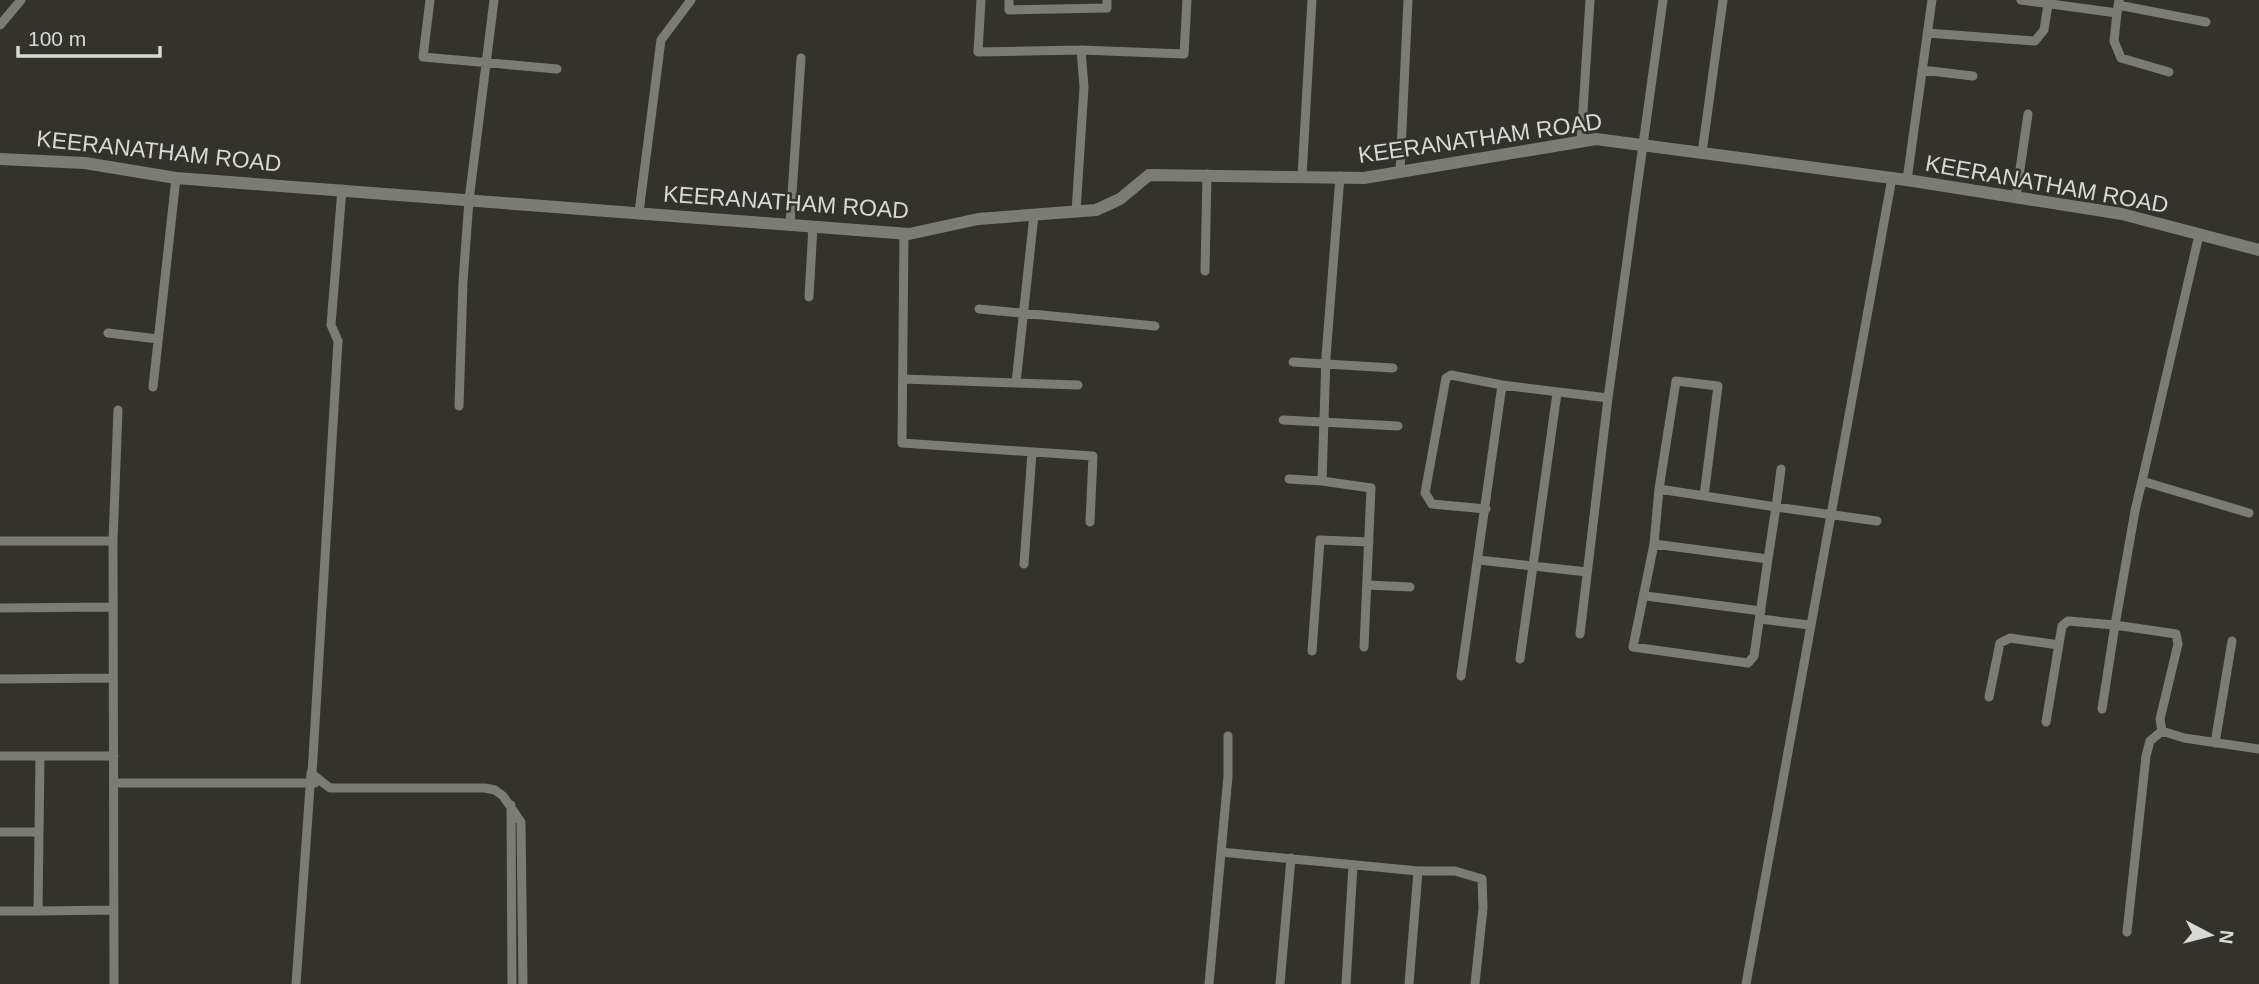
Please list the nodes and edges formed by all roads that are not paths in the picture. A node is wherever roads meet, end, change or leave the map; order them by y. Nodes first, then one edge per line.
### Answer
1 (21, 0) edge
2 (430, 0) edge
3 (494, 0) edge
4 (691, 0) edge
5 (981, 0) edge
6 (1009, 0) edge
7 (1107, 0) edge
8 (1187, 0) edge
9 (1312, 0) edge
10 (1408, 0) edge
11 (1590, 0) edge
12 (1664, 0) edge
13 (1723, 0) edge
14 (1932, 0) edge
15 (2021, 0) edge
16 (2048, 4) junction
17 (2118, 6) edge
18 (2206, 22) dead end
19 (0, 25) edge
20 (1927, 33) junction
21 (1081, 50) junction
22 (801, 58) dead end
23 (486, 62) junction
24 (558, 69) dead end
25 (1922, 70) junction
26 (2169, 72) dead end
27 (1973, 76) dead end
28 (2028, 114) dead end
29 (1581, 142) junction
30 (1644, 143) junction
31 (1702, 153) junction
32 (0, 159) edge
33 (1400, 172) junction
34 (1207, 174) junction
35 (1302, 176) junction
36 (1340, 176) junction
37 (176, 178) junction
38 (1892, 178) junction
39 (1907, 180) junction
40 (342, 189) junction
41 (2016, 197) junction
42 (469, 200) junction
43 (639, 212) junction
44 (1076, 212) junction
45 (1034, 215) junction
46 (790, 224) junction
47 (813, 226) junction
48 (904, 233) junction
49 (2199, 235) junction
50 (2259, 250) edge
51 (1205, 271) dead end
52 (809, 297) dead end
53 (979, 309) dead end
54 (1023, 312) junction
55 (1155, 326) dead end
56 (108, 333) dead end
57 (158, 339) junction
58 (1293, 362) dead end
59 (1326, 365) junction
60 (1393, 368) dead end
61 (903, 379) junction
62 (1016, 383) junction
63 (1078, 385) dead end
64 (1502, 385) junction
65 (153, 387) dead end
66 (1557, 393) junction
67 (1608, 398) junction
68 (459, 406) dead end
69 (118, 410) dead end
70 (1283, 420) dead end
71 (1324, 422) junction
72 (1398, 426) dead end
73 (1032, 452) junction
74 (1781, 469) dead end
75 (1289, 479) dead end
76 (1322, 481) junction
77 (2142, 481) junction
78 (1659, 489) junction
79 (1704, 496) junction
80 (1776, 507) junction
81 (1486, 509) junction
82 (2249, 513) dead end
83 (1831, 514) junction
84 (1877, 521) dead end
85 (1090, 522) dead end
86 (0, 541) edge
87 (113, 541) junction
88 (1369, 542) junction
89 (1654, 544) junction
90 (1768, 559) junction
91 (1479, 561) junction
92 (1024, 564) dead end
93 (1535, 566) junction
94 (1587, 572) junction
95 (1367, 586) junction
96 (1410, 587) dead end
97 (1646, 596) junction
98 (113, 607) junction
99 (0, 608) edge
100 (1760, 615) junction
101 (1810, 625) junction
102 (2115, 625) junction
103 (1580, 634) dead end
104 (2232, 641) dead end
105 (2059, 645) junction
106 (1364, 647) dead end
107 (1312, 651) dead end
108 (1520, 659) dead end
109 (1461, 676) dead end
110 (113, 678) junction
111 (0, 679) edge
112 (1989, 697) dead end
113 (2102, 709) dead end
114 (2046, 722) dead end
115 (2161, 731) junction
116 (1228, 736) dead end
117 (2215, 743) junction
118 (2259, 749) edge
119 (0, 756) edge
120 (40, 756) junction
121 (114, 756) junction
122 (114, 783) junction
123 (315, 783) junction
124 (511, 805) junction
125 (0, 832) edge
126 (39, 832) junction
127 (1221, 852) junction
128 (1291, 858) junction
129 (1353, 865) junction
130 (1418, 871) junction
131 (114, 910) junction
132 (0, 911) edge
133 (38, 911) junction
134 (2127, 932) dead end
135 (114, 984) edge
136 (296, 984) edge
137 (512, 984) edge
138 (523, 984) edge
139 (1209, 984) edge
140 (1280, 984) edge
141 (1346, 984) edge
142 (1409, 984) edge
143 (1475, 984) edge
144 (1746, 984) edge

1 - 19 street
2 - 23 street
3 - 23 street
4 - 43 street
5 - 21 street
6 - 7 street
8 - 21 street
9 - 35 street
10 - 33 street
11 - 29 street
12 - 30 street
13 - 31 street
14 - 20 street
15 - 16 street
16 - 17 street
16 - 20 street
17 - 18 street
17 - 26 street
20 - 25 street
21 - 44 street
22 - 46 street
23 - 24 street
23 - 42 street
25 - 27 street
25 - 39 street
28 - 41 street
29 - 30 street, KEERANATHAM ROAD
29 - 33 street, KEERANATHAM ROAD
30 - 31 street, KEERANATHAM ROAD
30 - 67 street
31 - 38 street, KEERANATHAM ROAD
32 - 37 street, KEERANATHAM ROAD
33 - 36 street, KEERANATHAM ROAD
34 - 35 street, KEERANATHAM ROAD
34 - 44 street, KEERANATHAM ROAD
34 - 51 street
35 - 36 street, KEERANATHAM ROAD
36 - 59 street
37 - 40 street, KEERANATHAM ROAD
37 - 57 street
38 - 39 street, KEERANATHAM ROAD
38 - 83 street
39 - 41 street, KEERANATHAM ROAD
40 - 42 street, KEERANATHAM ROAD
40 - 123 street
41 - 49 street, KEERANATHAM ROAD
42 - 43 street, KEERANATHAM ROAD
42 - 68 street
43 - 46 street, KEERANATHAM ROAD
44 - 45 street, KEERANATHAM ROAD
45 - 48 street, KEERANATHAM ROAD
45 - 54 street
46 - 47 street, KEERANATHAM ROAD
47 - 48 street, KEERANATHAM ROAD
47 - 52 street
48 - 61 street
49 - 50 street, KEERANATHAM ROAD
49 - 77 street
53 - 54 street
54 - 55 street
54 - 62 street
56 - 57 street
57 - 65 street
58 - 59 street
59 - 60 street
59 - 71 street
61 - 62 street
61 - 73 street
62 - 63 street
64 - 66 street
64 - 81 street
64 - 81 street
66 - 67 street
66 - 93 street
67 - 94 street
69 - 87 street
70 - 71 street
71 - 72 street
71 - 76 street
73 - 85 street
73 - 92 street
74 - 80 street
75 - 76 street
76 - 88 street
77 - 82 street
77 - 102 street
78 - 79 street
78 - 79 street
78 - 89 street
79 - 80 street
80 - 83 street
80 - 90 street
81 - 91 street
83 - 84 street
83 - 101 street
86 - 87 street
87 - 98 street
88 - 95 street
88 - 107 street
89 - 90 street
89 - 97 street
90 - 100 street
91 - 93 street
91 - 109 street
93 - 94 street
93 - 108 street
94 - 103 street
95 - 96 street
95 - 106 street
97 - 100 street
97 - 100 street
98 - 99 street
98 - 110 street
100 - 101 street
101 - 144 street
102 - 105 street
102 - 113 street
102 - 115 street
104 - 117 street
105 - 112 street
105 - 114 street
110 - 111 street
110 - 121 street
115 - 117 street
115 - 134 street
116 - 127 street
117 - 118 street
119 - 120 street
120 - 121 street
120 - 126 street
121 - 122 street
122 - 123 street
122 - 131 street
123 - 124 street
123 - 136 street
124 - 137 street
124 - 138 street
125 - 126 street
126 - 133 street
127 - 128 street
127 - 139 street
128 - 129 street
128 - 140 street
129 - 130 street
129 - 141 street
130 - 142 street
130 - 143 street
131 - 133 street
131 - 135 street
132 - 133 street

